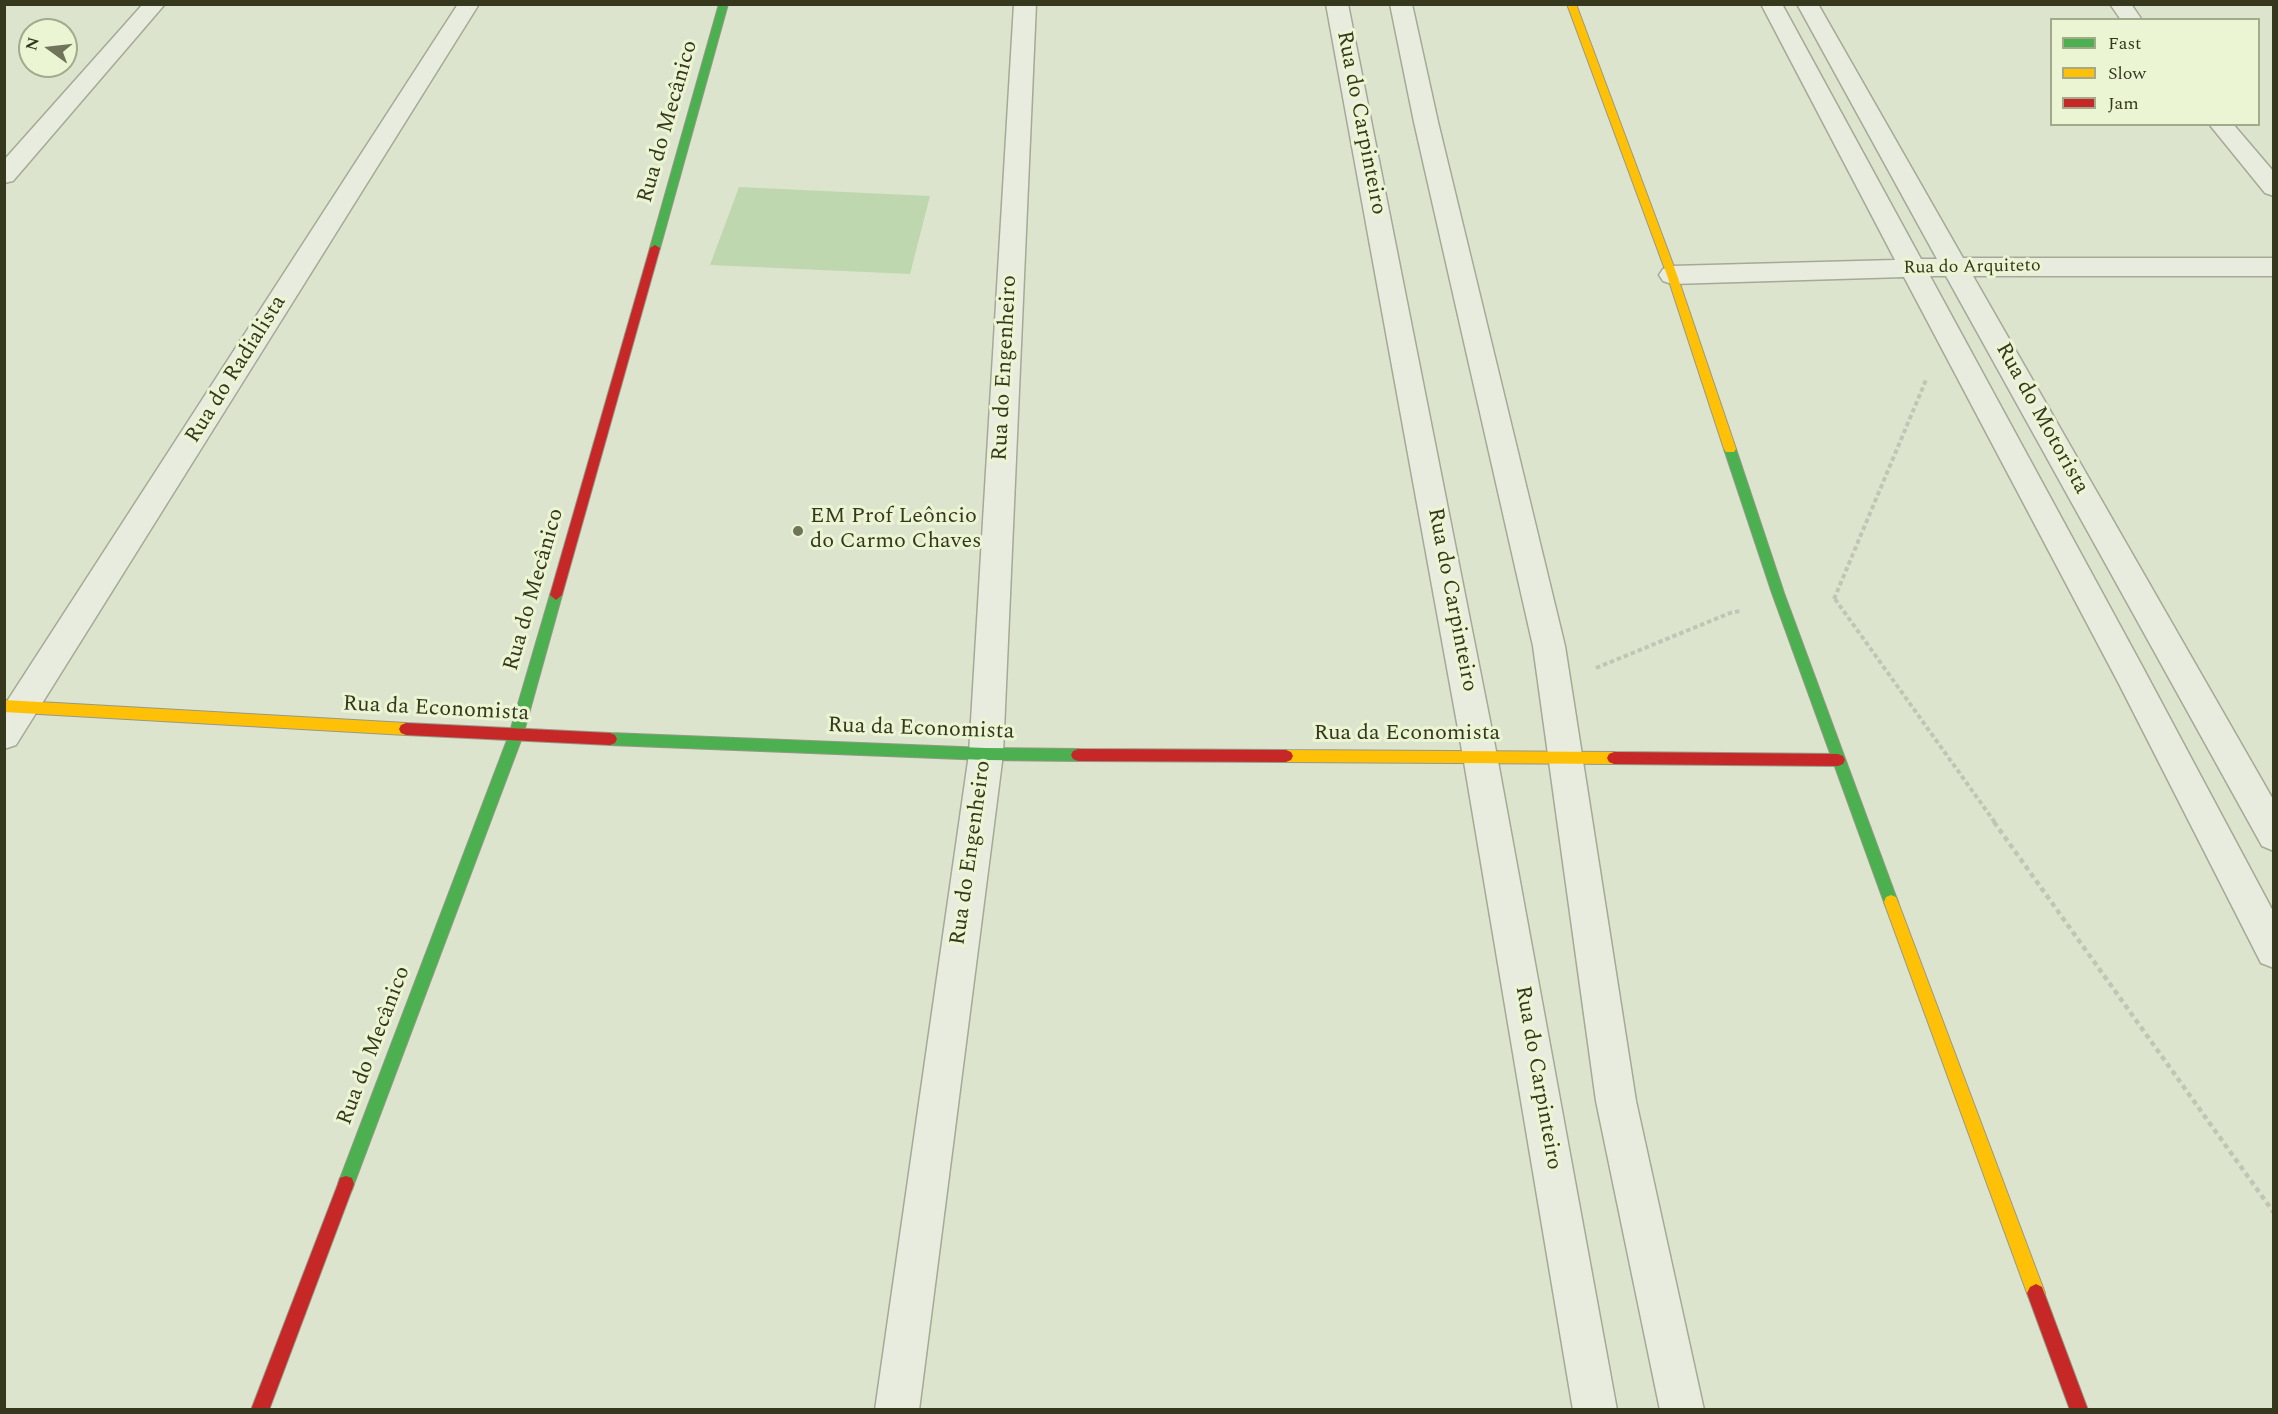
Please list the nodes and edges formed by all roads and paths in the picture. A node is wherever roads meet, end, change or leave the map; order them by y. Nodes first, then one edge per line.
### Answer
1 (155, 4) edge
2 (469, 4) edge
3 (724, 4) edge
4 (1025, 4) edge
5 (1337, 4) edge
6 (1401, 4) edge
7 (1571, 4) edge
8 (1771, 4) edge
9 (1807, 4) edge
10 (2120, 4) edge
11 (2130, 18) edge
12 (2222, 126) edge
13 (4, 176) edge
14 (2274, 188) edge
15 (1956, 267) junction
16 (2274, 267) edge
17 (1672, 275) junction
18 (1835, 599) dead end
19 (13, 707) edge
20 (4, 735) edge
21 (516, 735) junction
22 (986, 754) junction
23 (1480, 756) junction
24 (1565, 758) junction
25 (1838, 760) junction
26 (2274, 835) edge
27 (2274, 951) edge
28 (2274, 1213) edge
29 (260, 1410) edge
30 (897, 1410) edge
31 (1595, 1410) edge
32 (1682, 1410) edge
33 (2079, 1410) edge

1 - 13 street
2 - 19 street, Rua do Radialista
3 - 21 street, Rua do Mecânico
4 - 22 street, Rua do Engenheiro
5 - 23 street, Rua do Carpinteiro
6 - 24 street
7 - 17 street
8 - 27 street
9 - 15 street, Rua do Motorista
10 - 11 street
12 - 14 street
15 - 16 street, Rua do Arquiteto
15 - 17 street, Rua do Arquiteto
15 - 26 street, Rua do Motorista
17 - 25 street
18 - 28 path
19 - 20 street, Rua do Radialista
19 - 21 street, Rua da Economista
21 - 22 street, Rua da Economista
21 - 29 street, Rua do Mecânico
22 - 23 street, Rua da Economista
22 - 30 street, Rua do Engenheiro
23 - 24 street, Rua da Economista
23 - 31 street, Rua do Carpinteiro
24 - 25 street, Rua da Economista
24 - 32 street
25 - 33 street

